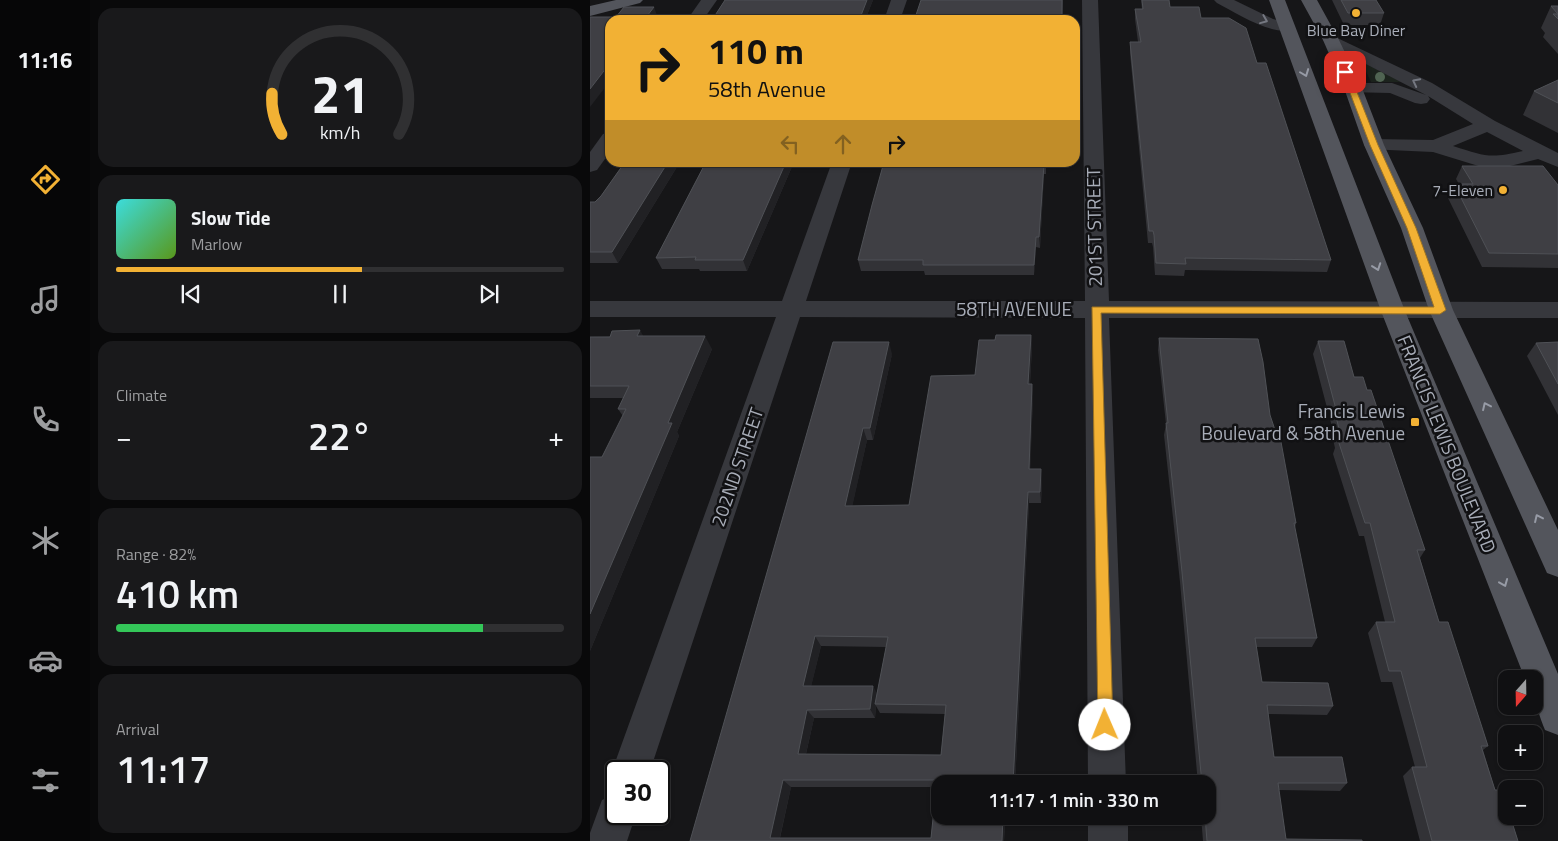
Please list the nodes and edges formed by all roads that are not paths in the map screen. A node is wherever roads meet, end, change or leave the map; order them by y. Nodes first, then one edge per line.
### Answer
1 (636, 0) edge
2 (709, 0) edge
3 (899, 0) edge
4 (1090, 0) edge
5 (1222, 0) edge
6 (1277, 0) edge
7 (1309, 0) edge
8 (590, 11) edge
9 (698, 15) edge
10 (894, 15) edge
11 (1287, 27) junction
12 (1331, 40) junction
13 (1353, 88) junction
14 (1488, 125) junction
15 (605, 145) edge
16 (1374, 145) junction
17 (1435, 146) junction
18 (1549, 157) edge
19 (590, 166) edge
20 (840, 167) edge
21 (590, 308) edge
22 (792, 309) junction
23 (1096, 309) junction
24 (1440, 310) junction
25 (1558, 310) edge
26 (1393, 311) junction
27 (1558, 563) edge
28 (1558, 717) edge
29 (635, 760) edge
30 (1107, 775) edge
31 (612, 825) edge
32 (1108, 825) edge
33 (607, 841) edge
34 (1108, 841) edge

1 - 8 main road
2 - 9 street
3 - 10 street
4 - 23 street, 201ST STREET
5 -> 11 street
6 - 11 main road, FRANCIS LEWIS BOULEVARD
7 - 12 main road
11 -> 26 main road, FRANCIS LEWIS BOULEVARD
12 - 13 main road
14 -> 12 street
13 - 14 street
13 - 16 main road
14 - 17 street
14 - 18 street
15 - 19 street
16 - 17 street
16 - 24 main road
17 - 18 street
20 - 22 street, 202ND STREET
21 - 22 street, 58TH AVENUE
22 - 23 street, 58TH AVENUE
22 - 29 street, 202ND STREET
23 - 26 street, 58TH AVENUE
23 - 30 street, 201ST STREET
24 - 25 street, 58TH AVENUE
24 - 26 street, 58TH AVENUE
27 -> 24 main road
26 -> 28 main road, FRANCIS LEWIS BOULEVARD
31 - 33 street
32 - 34 street

